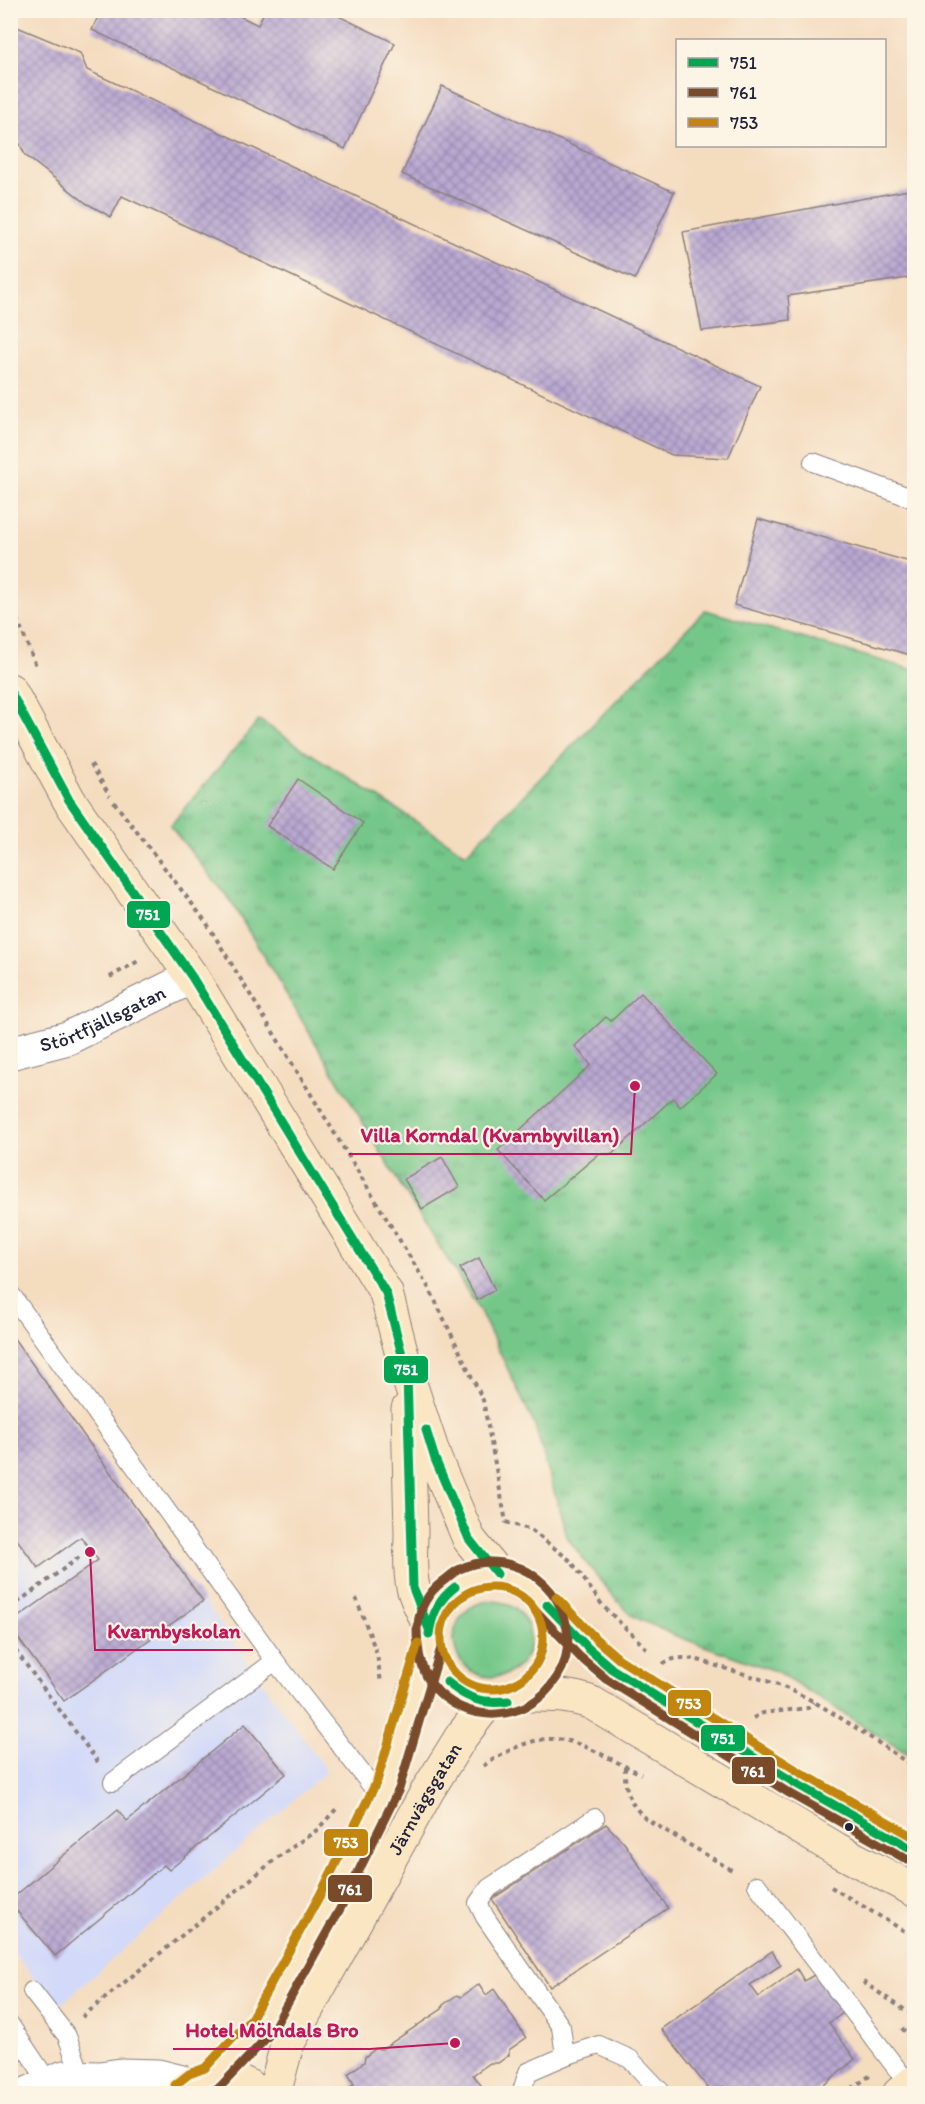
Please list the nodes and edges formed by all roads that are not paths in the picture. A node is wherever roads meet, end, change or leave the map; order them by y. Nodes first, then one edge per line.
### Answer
1 (813, 462) dead end
2 (915, 499) edge
3 (10, 690) edge
4 (192, 977) junction
5 (10, 1053) edge
6 (10, 1293) edge
7 (407, 1374) junction
8 (497, 1574) junction
9 (547, 1605) junction
10 (429, 1638) junction
11 (275, 1661) junction
12 (523, 1695) junction
13 (488, 1702) junction
14 (113, 1782) road end
15 (374, 1789) junction
16 (595, 1818) dead end
17 (915, 1850) edge
18 (757, 1885) road end
19 (915, 1890) edge
20 (32, 1991) dead end
21 (10, 2025) edge
22 (565, 2056) junction
23 (99, 2083) edge
24 (196, 2086) edge
25 (908, 2087) edge
26 (38, 2088) edge
27 (258, 2094) edge
28 (274, 2094) edge
29 (521, 2094) edge
30 (663, 2094) edge

1 - 2 lane
3 - 4 street
4 - 5 street, Störtfjällsgatan
4 - 7 street
6 - 11 lane
7 - 8 street
7 - 10 street
8 - 9 street
8 - 10 street
9 - 12 street
9 - 17 street
10 - 13 street
10 - 15 street, Järnvägsgatan
11 - 14 lane
11 - 15 lane
12 - 13 street
12 - 19 street
13 - 28 street, Järnvägsgatan
15 - 24 street, Järnvägsgatan
16 - 22 lane
18 - 25 lane
20 - 23 lane
21 - 26 lane
22 - 29 lane
22 - 30 lane
23 - 24 street
23 - 26 street
24 - 27 street

